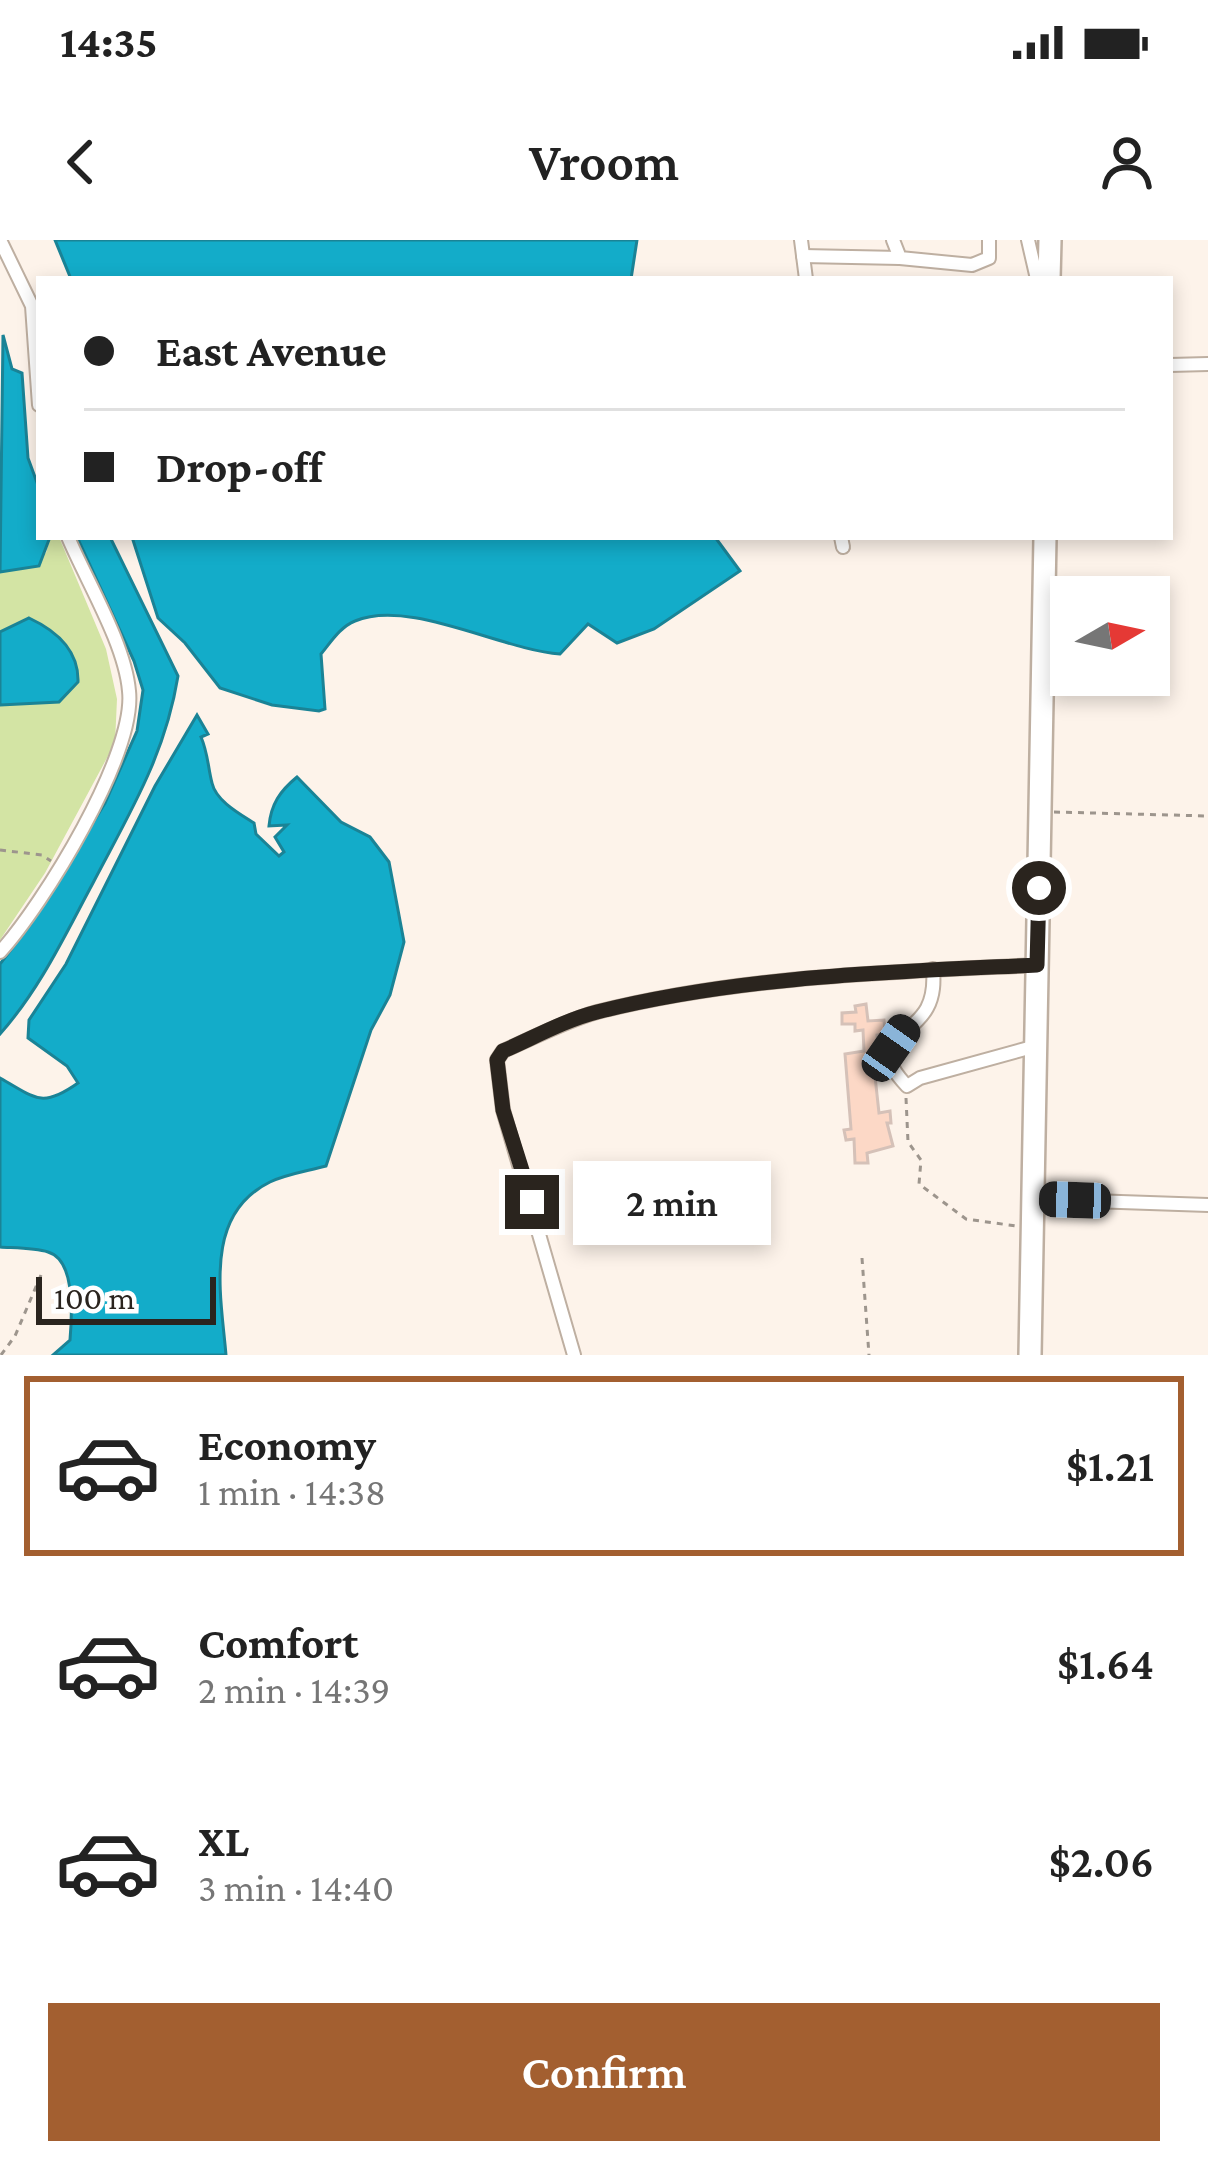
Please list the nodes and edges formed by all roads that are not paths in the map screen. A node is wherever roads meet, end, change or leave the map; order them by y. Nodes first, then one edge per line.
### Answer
1 (0, 240) edge
2 (801, 240) edge
3 (893, 240) edge
4 (989, 240) edge
5 (1028, 240) edge
6 (1050, 240) edge
7 (803, 256) junction
8 (900, 258) junction
9 (806, 276) edge
10 (1036, 276) edge
11 (1049, 276) edge
12 (36, 363) edge
13 (1173, 364) edge
14 (1208, 364) edge
15 (69, 540) edge
16 (1045, 540) edge
17 (0, 952) edge
18 (1037, 965) junction
19 (933, 969) junction
20 (1036, 1046) junction
21 (1033, 1199) junction
22 (1208, 1205) edge
23 (574, 1355) edge
24 (1030, 1355) edge

1 - 12 street
2 - 7 street
3 - 8 street
4 - 8 street
5 - 10 street
6 - 11 main road
7 - 8 street
7 - 9 street
13 - 14 street
15 - 17 street
16 - 18 main road
18 - 19 street
18 - 20 main road
19 - 20 street
19 - 23 street
20 - 21 main road
21 - 22 street
21 - 24 main road

